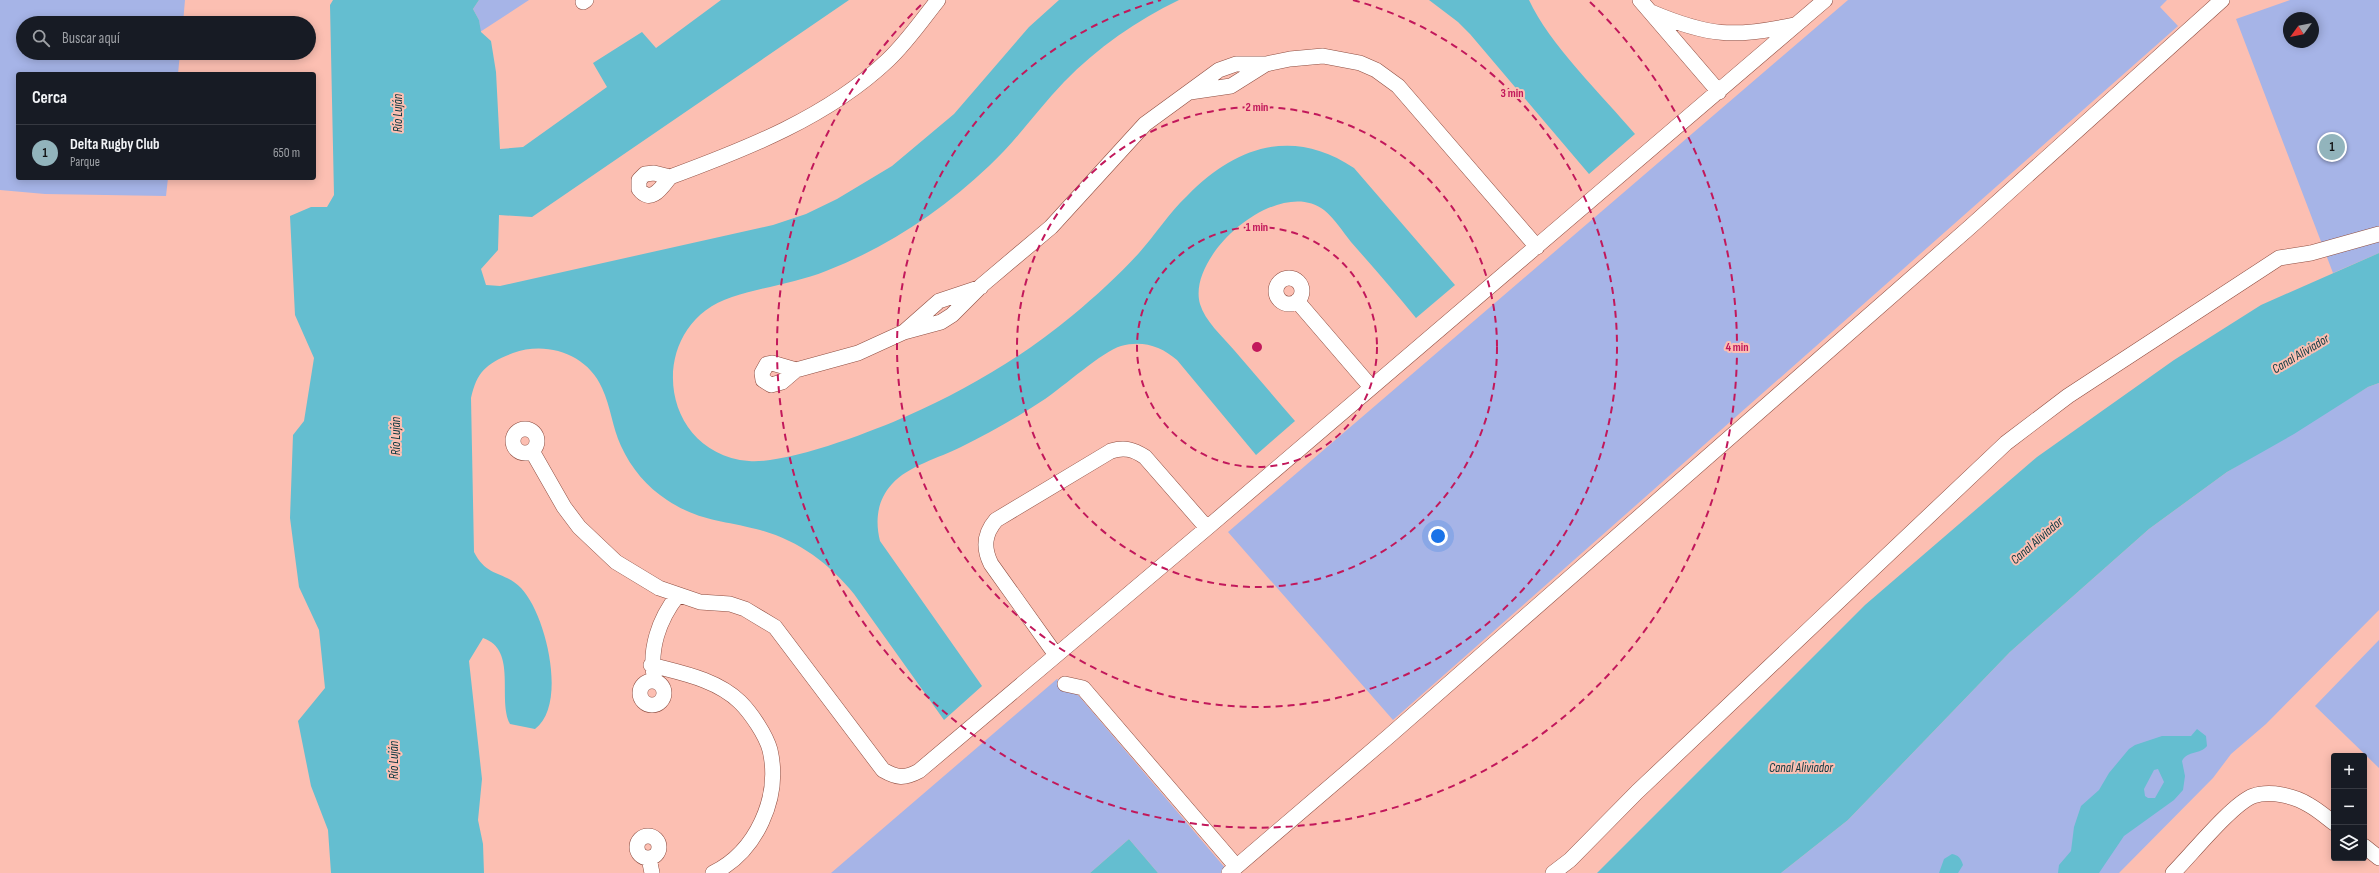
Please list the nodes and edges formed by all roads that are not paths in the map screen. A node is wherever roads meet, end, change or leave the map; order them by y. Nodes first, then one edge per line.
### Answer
1 (938, 0) edge
2 (1640, 0) edge
3 (1825, 0) edge
4 (2222, 0) edge
5 (1651, 12) junction
6 (1795, 25) junction
7 (1719, 92) junction
8 (670, 177) dead end
9 (2379, 234) edge
10 (1536, 247) junction
11 (1297, 300) dead end
12 (796, 370) dead end
13 (1371, 387) junction
14 (532, 450) dead end
15 (1207, 528) junction
16 (678, 595) junction
17 (1056, 655) junction
18 (651, 665) junction
19 (655, 680) dead end
20 (1065, 684) dead end
21 (2331, 821) edge
22 (2367, 848) edge
23 (2190, 856) junction
24 (649, 858) dead end
25 (2379, 858) edge
26 (1233, 870) edge
27 (652, 873) edge
28 (713, 873) edge
29 (1553, 873) edge
30 (2173, 873) edge
31 (2189, 873) edge

1 - 8 street
2 - 5 street
3 - 6 street
4 - 26 street
5 - 6 street
5 - 7 street
6 - 7 street
7 - 10 street
9 - 29 street
10 - 12 street
10 - 13 street
11 - 13 street
13 - 15 street
14 - 16 street
15 - 17 street
15 - 17 street
16 - 17 street
16 - 18 street
18 - 19 street
18 - 28 street
20 - 26 street
21 - 23 street
22 - 25 street
23 - 30 street
23 - 31 street
24 - 27 street

